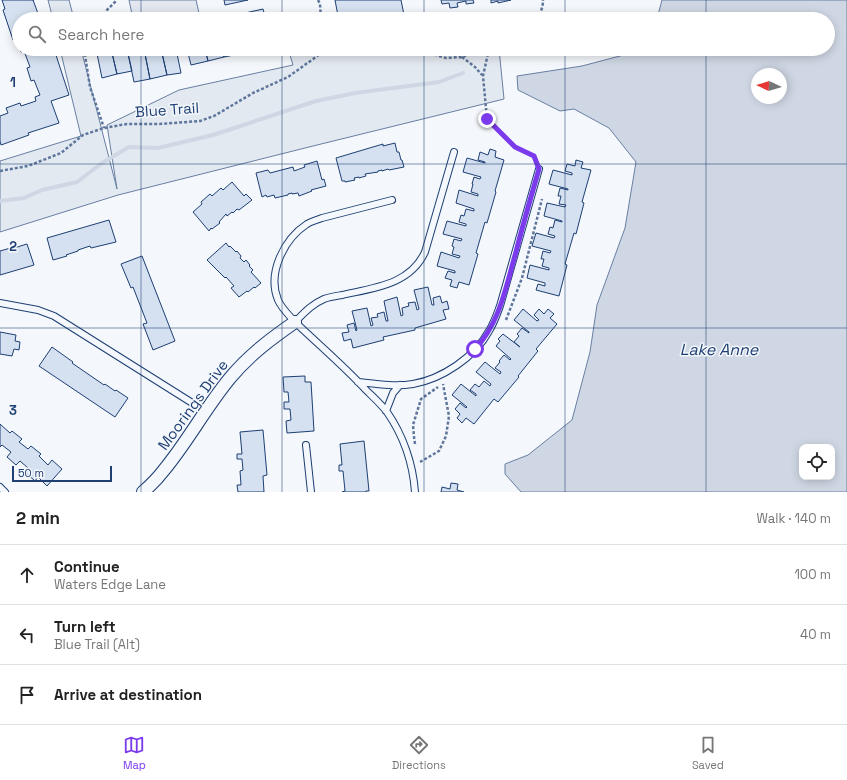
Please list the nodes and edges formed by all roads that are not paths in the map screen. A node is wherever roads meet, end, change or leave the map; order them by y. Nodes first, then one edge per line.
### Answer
1 (454, 152) dead end
2 (539, 169) road end
3 (392, 200) dead end
4 (0, 303) edge
5 (295, 322) junction
6 (358, 382) junction
7 (400, 385) junction
8 (205, 411) junction
9 (386, 411) junction
10 (306, 445) dead end
11 (0, 488) edge
12 (5, 492) edge
13 (143, 492) edge
14 (311, 492) edge
15 (415, 492) edge

1 - 5 lane, Moorings Drive
2 - 7 lane
3 - 5 lane
4 - 8 lane
5 - 6 lane
5 - 8 street, Moorings Drive
6 - 7 lane
6 - 9 lane
7 - 9 lane
8 - 13 street, Moorings Drive
9 - 15 lane
10 - 14 lane
11 - 12 lane

